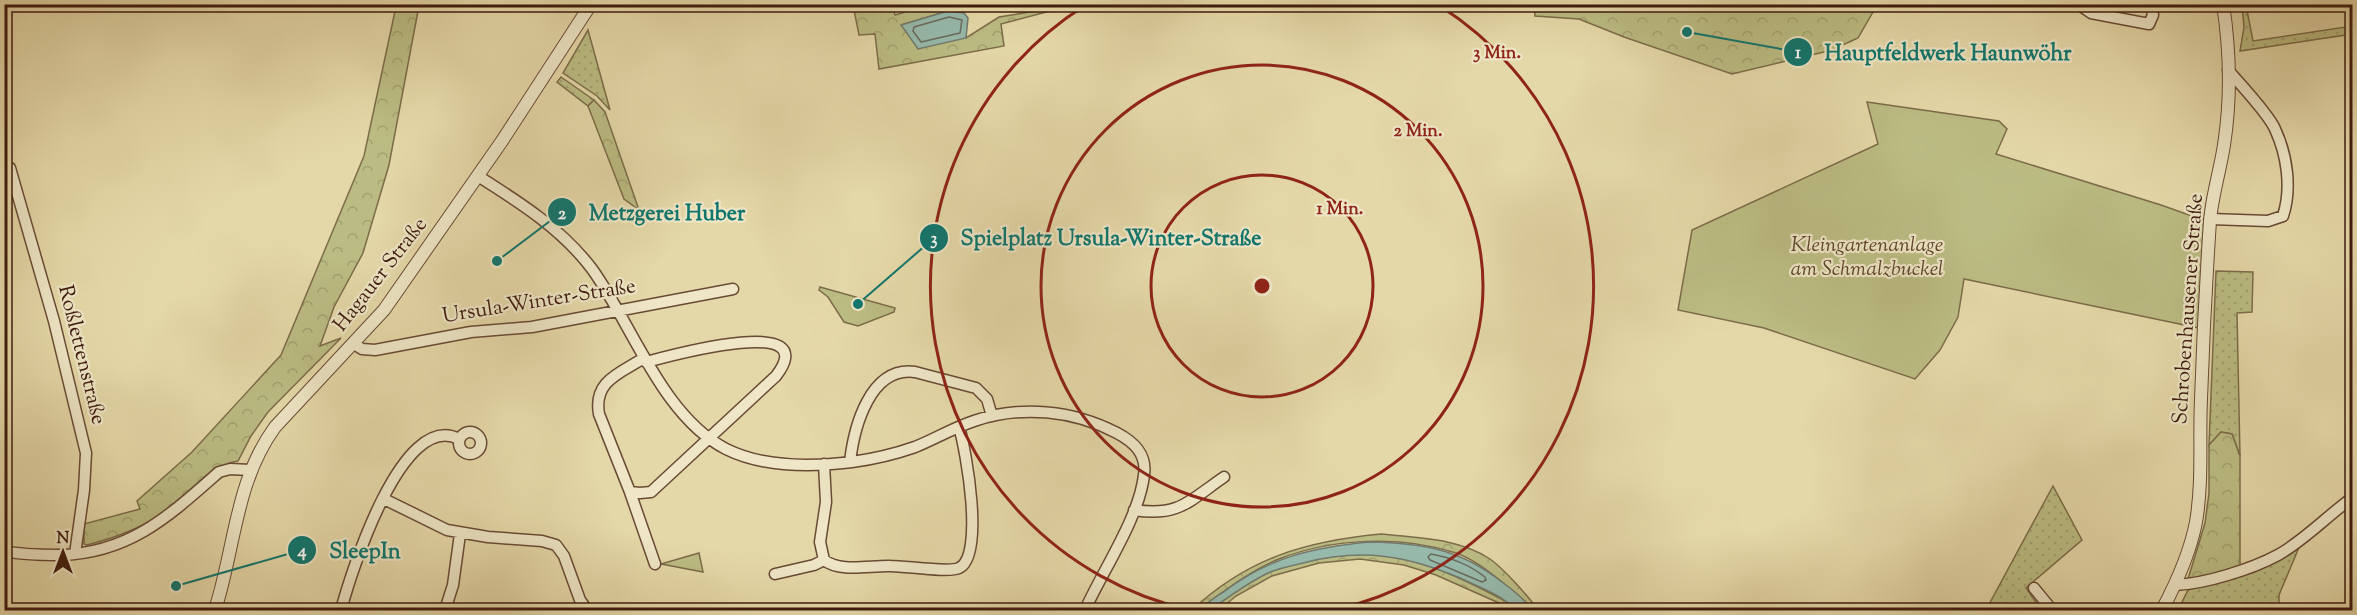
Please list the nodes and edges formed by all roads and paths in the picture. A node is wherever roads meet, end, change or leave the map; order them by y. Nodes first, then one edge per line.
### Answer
1 (591, 4) edge
2 (2151, 4) edge
3 (2223, 4) edge
4 (2081, 6) edge
5 (2228, 70) junction
6 (10, 168) dead end
7 (478, 176) junction
8 (2210, 219) junction
9 (733, 289) dead end
10 (617, 311) junction
11 (354, 344) junction
12 (645, 360) junction
13 (992, 416) junction
14 (959, 427) junction
15 (459, 439) dead end
16 (710, 439) junction
17 (850, 462) junction
18 (824, 464) junction
19 (250, 470) junction
20 (1224, 477) dead end
21 (630, 492) junction
22 (2352, 498) edge
23 (384, 499) junction
24 (1134, 510) junction
25 (460, 534) junction
26 (4, 551) edge
27 (75, 554) junction
28 (824, 560) junction
29 (656, 564) dead end
30 (775, 574) dead end
31 (2175, 585) junction
32 (2034, 588) dead end
33 (216, 610) edge
34 (341, 610) edge
35 (445, 610) edge
36 (587, 610) edge
37 (1085, 610) edge
38 (2052, 610) edge
39 (2162, 610) edge

1 - 7 street, Hagauer Straße
2 - 4 street
3 - 5 street, Schrobenhausener Straße
5 - 8 street, Schrobenhausener Straße
5 - 8 street
6 - 27 street, Roßlettenstraße
7 - 10 street
7 - 11 street, Hagauer Straße
8 - 31 street, Schrobenhausener Straße
9 - 10 street, Ursula-Winter-Straße
10 - 11 street, Ursula-Winter-Straße
10 - 12 street
11 - 19 street, Hagauer Straße
12 - 16 street
12 - 16 street
12 - 21 street
13 - 14 street
13 - 17 street
13 - 24 street
14 - 17 street
14 - 28 street
15 - 23 street
16 - 18 street
16 - 21 street
17 - 18 street
18 - 28 street
19 - 27 street
19 - 33 street, Hagauer Straße
20 - 24 street
21 - 29 street
22 - 31 street
23 - 25 street
23 - 34 street
24 - 37 street
25 - 35 street
25 - 36 street
26 - 27 street
28 - 30 street
31 - 39 street, Schrobenhausener Straße
32 - 38 street

